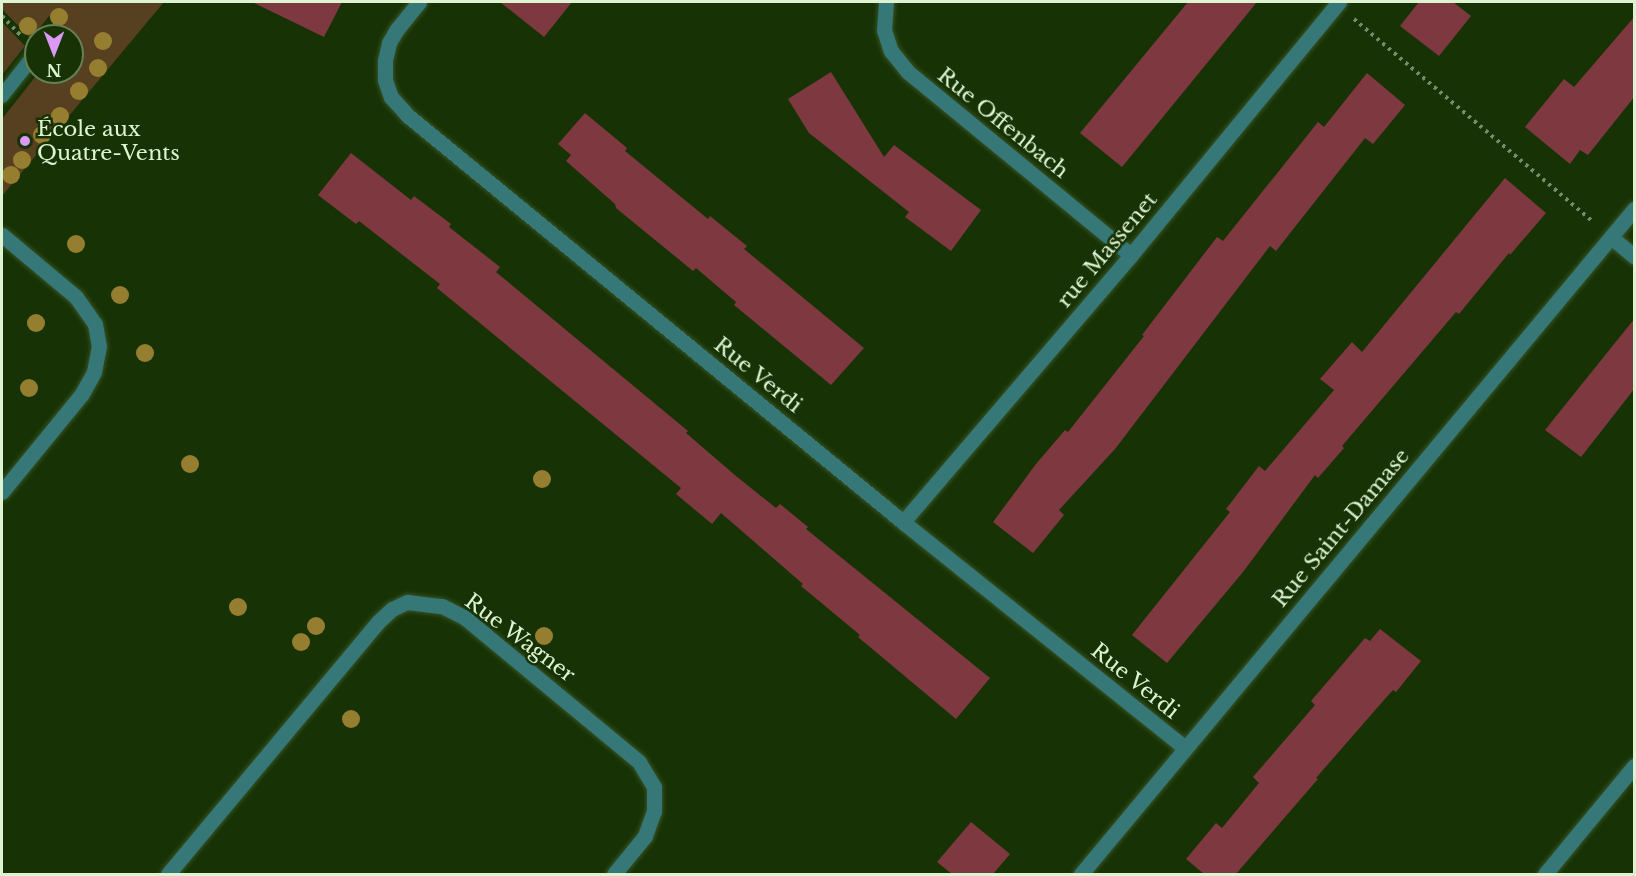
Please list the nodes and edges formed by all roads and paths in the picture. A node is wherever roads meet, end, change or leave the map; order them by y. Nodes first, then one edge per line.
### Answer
1 (419, 2) edge
2 (886, 2) edge
3 (1339, 2) edge
4 (2, 16) edge
5 (1351, 17) dead end
6 (24, 39) edge
7 (24, 68) edge
8 (2, 96) edge
9 (1635, 209) edge
10 (1591, 220) dead end
11 (2, 235) edge
12 (1611, 237) junction
13 (1131, 255) junction
14 (1635, 256) edge
15 (2, 492) edge
16 (903, 522) junction
17 (1185, 748) junction
18 (1635, 766) edge
19 (168, 874) edge
20 (614, 874) edge
21 (1081, 874) edge
22 (1545, 874) edge

1 - 16 street, Rue Verdi
2 - 13 street, Rue Offenbach
3 - 13 street, rue Massenet
4 - 6 path
5 - 10 path
7 - 8 lane
9 - 12 street, Rue Saint-Damase
11 - 15 street
12 - 14 street
12 - 17 street, Rue Saint-Damase
13 - 16 street, rue Massenet
16 - 17 street, Rue Verdi
17 - 21 street, Rue Saint-Damase
18 - 22 street
19 - 20 street, Rue Wagner

